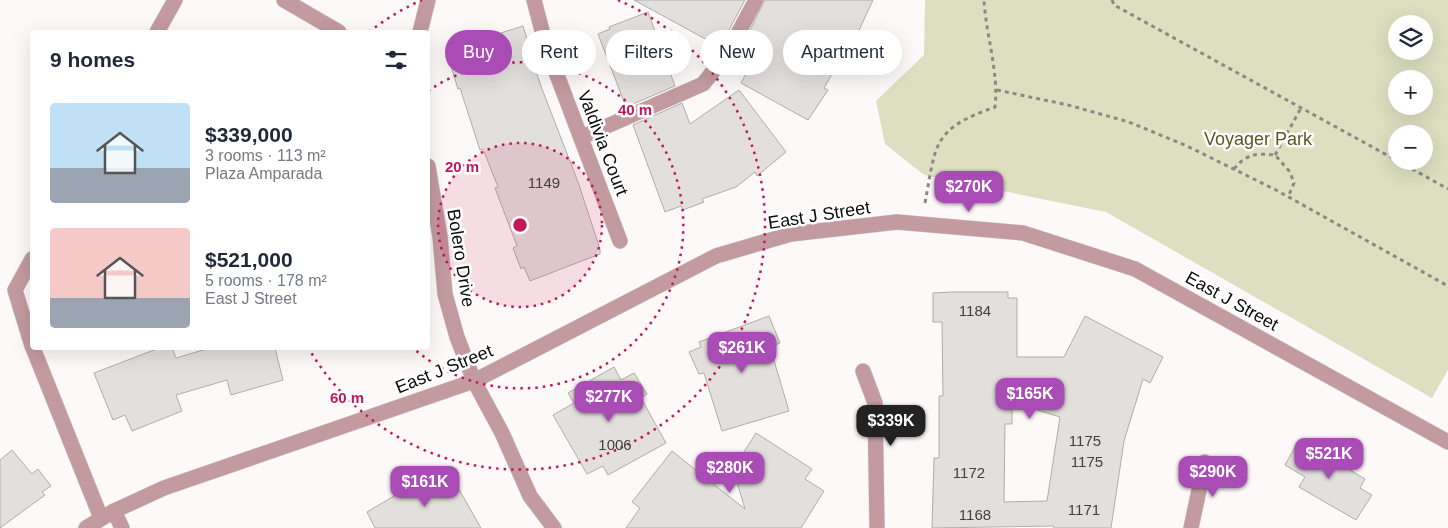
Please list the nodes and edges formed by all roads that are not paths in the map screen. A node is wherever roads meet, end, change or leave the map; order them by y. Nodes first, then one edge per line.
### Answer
1 (175, 0) edge
2 (284, 0) edge
3 (428, 0) edge
4 (534, 0) edge
5 (756, 0) edge
6 (158, 30) edge
7 (336, 30) edge
8 (420, 30) edge
9 (582, 137) junction
10 (430, 178) edge
11 (620, 241) dead end
12 (30, 263) edge
13 (30, 337) edge
14 (34, 350) edge
15 (863, 371) dead end
16 (474, 382) junction
17 (1448, 442) edge
18 (1205, 462) dead end
19 (107, 515) junction
20 (86, 528) edge
21 (122, 528) edge
22 (554, 528) edge
23 (877, 528) edge
24 (1191, 528) edge

1 - 6 street
2 - 7 street
3 - 8 street
4 - 9 street, Valdivia Court
5 - 9 street
9 - 11 street, Valdivia Court
10 - 16 street, Bolero Drive
12 - 13 street
14 - 19 street
15 - 23 street
16 - 17 street, East J Street
16 - 19 street, East J Street
16 - 22 street, Bolero Drive
18 - 24 street
19 - 20 street, East J Street
19 - 21 street

